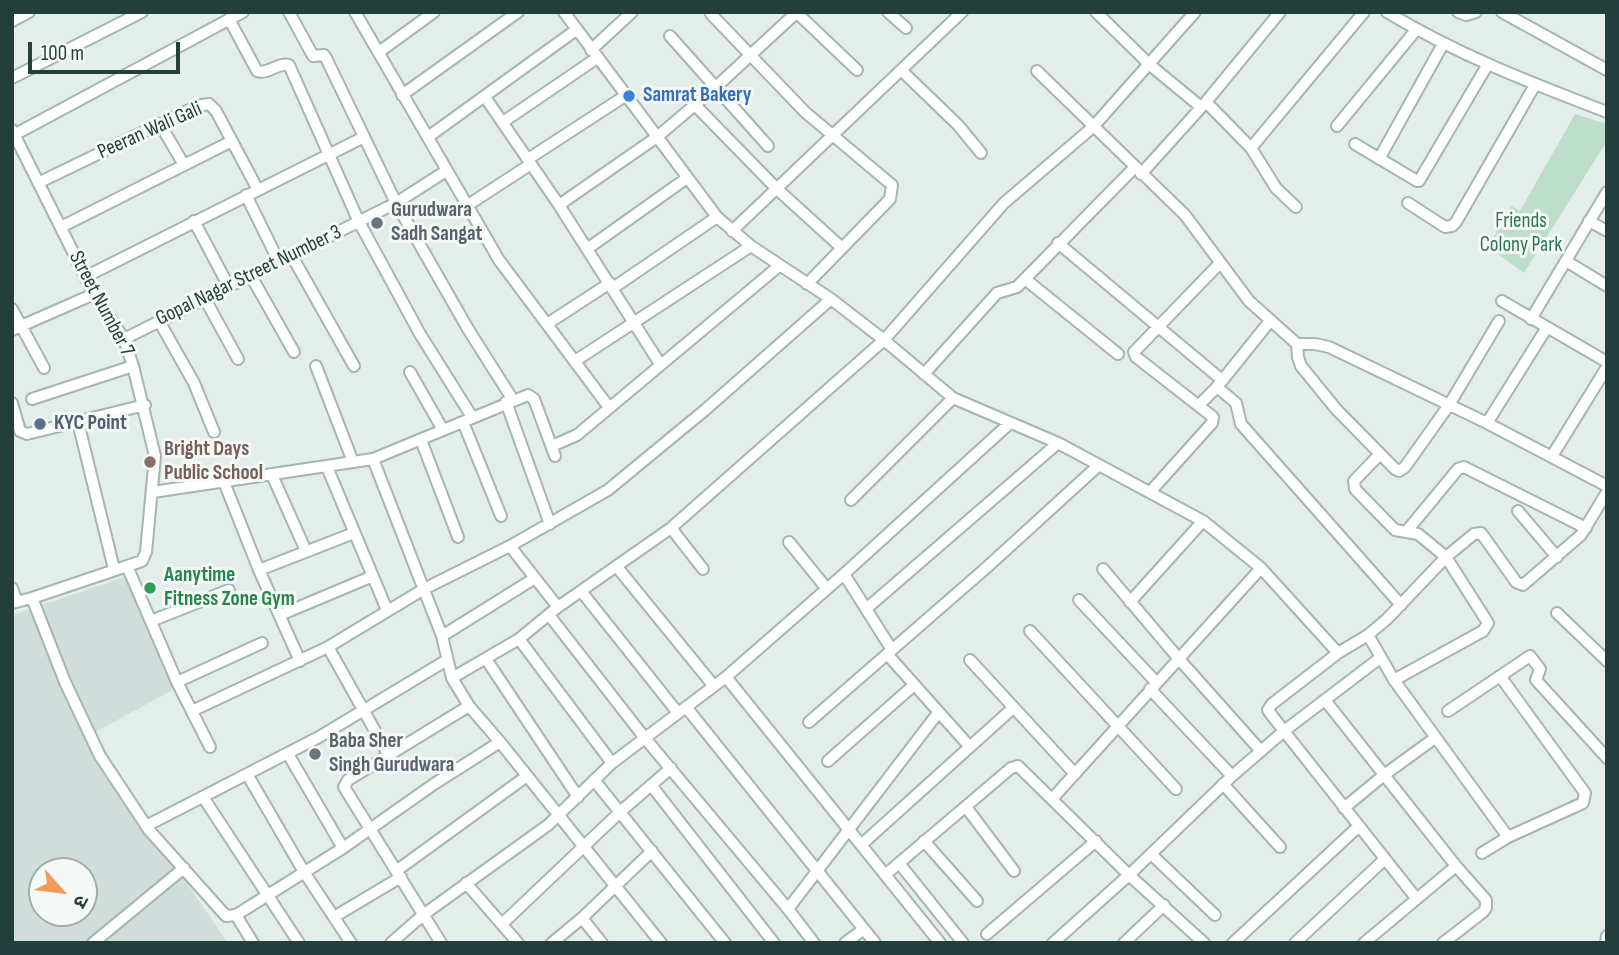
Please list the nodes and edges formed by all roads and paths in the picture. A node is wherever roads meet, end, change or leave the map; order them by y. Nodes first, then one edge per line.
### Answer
1 (29, 12) edge
2 (142, 12) edge
3 (243, 12) edge
4 (289, 12) edge
5 (355, 12) edge
6 (434, 12) edge
7 (518, 12) edge
8 (564, 12) edge
9 (632, 12) edge
10 (796, 12) edge
11 (888, 12) edge
12 (962, 12) edge
13 (1195, 12) edge
14 (1280, 12) edge
15 (1364, 12) edge
16 (1387, 12) edge
17 (1458, 12) edge
18 (1476, 12) edge
19 (1502, 12) edge
20 (711, 15) dead end
21 (1103, 15) edge
22 (620, 17) edge
23 (229, 19) junction
24 (12, 21) edge
25 (906, 29) dead end
26 (576, 30) junction
27 (1416, 30) junction
28 (670, 36) dead end
29 (1443, 44) junction
30 (379, 52) junction
31 (594, 54) junction
32 (752, 55) junction
33 (1488, 64) junction
34 (1150, 65) junction
35 (857, 70) dead end
36 (901, 70) junction
37 (1607, 70) edge
38 (1037, 71) dead end
39 (12, 78) edge
40 (1535, 85) junction
41 (716, 87) junction
42 (402, 95) junction
43 (625, 96) junction
44 (485, 97) junction
45 (695, 105) junction
46 (1204, 105) junction
47 (1607, 112) edge
48 (503, 122) junction
49 (160, 124) junction
50 (1337, 126) dead end
51 (1093, 127) junction
52 (13, 134) edge
53 (834, 135) junction
54 (364, 137) junction
55 (428, 137) junction
56 (657, 137) junction
57 (232, 141) junction
58 (1355, 144) dead end
59 (768, 146) dead end
60 (1251, 148) junction
61 (981, 153) dead end
62 (330, 156) junction
63 (1379, 159) junction
64 (530, 162) junction
65 (184, 165) junction
66 (446, 171) junction
67 (1137, 171) junction
68 (687, 178) junction
69 (40, 182) junction
70 (777, 189) junction
71 (258, 190) junction
72 (1607, 192) edge
73 (246, 195) junction
74 (396, 203) junction
75 (1408, 203) dead end
76 (468, 205) junction
77 (559, 205) junction
78 (1296, 208) dead end
79 (717, 217) junction
80 (194, 221) junction
81 (1589, 221) junction
82 (359, 222) junction
83 (61, 227) junction
84 (732, 231) junction
85 (1607, 231) edge
86 (1058, 243) junction
87 (751, 246) junction
88 (842, 248) junction
89 (587, 249) junction
90 (292, 256) junction
91 (1566, 261) junction
92 (279, 262) junction
93 (1220, 263) junction
94 (779, 266) junction
95 (251, 276) junction
96 (85, 277) junction
97 (1026, 279) junction
98 (807, 284) junction
99 (611, 285) junction
100 (1607, 286) edge
101 (229, 287) junction
102 (94, 294) junction
103 (205, 299) junction
104 (831, 299) junction
105 (1502, 301) dead end
106 (12, 309) edge
107 (1531, 319) junction
108 (159, 321) junction
109 (1270, 321) junction
110 (1499, 321) dead end
111 (634, 323) junction
112 (547, 324) junction
113 (1157, 326) junction
114 (17, 328) edge
115 (1546, 328) junction
116 (124, 339) junction
117 (884, 340) junction
118 (1297, 344) junction
119 (294, 352) dead end
120 (1118, 354) dead end
121 (239, 359) dead end
122 (575, 361) junction
123 (660, 363) junction
124 (1607, 364) edge
125 (133, 366) junction
126 (316, 366) dead end
127 (354, 366) dead end
128 (44, 368) dead end
129 (410, 372) dead end
130 (923, 374) junction
131 (1219, 384) junction
132 (953, 398) junction
133 (32, 399) dead end
134 (510, 401) junction
135 (12, 404) edge
136 (145, 405) junction
137 (1199, 405) junction
138 (1449, 405) junction
139 (608, 406) junction
140 (467, 419) junction
141 (78, 422) junction
142 (1487, 422) junction
143 (1010, 423) junction
144 (443, 430) junction
145 (214, 432) dead end
146 (421, 440) junction
147 (1058, 443) junction
148 (1380, 454) junction
149 (1552, 456) junction
150 (373, 459) junction
151 (353, 462) junction
152 (1099, 465) junction
153 (327, 467) junction
154 (272, 475) junction
155 (224, 482) junction
156 (1607, 486) edge
157 (1151, 491) junction
158 (153, 492) junction
159 (1607, 492) edge
160 (851, 500) dead end
161 (1518, 511) dead end
162 (501, 516) dead end
163 (1203, 522) junction
164 (550, 524) junction
165 (671, 528) junction
166 (1586, 528) junction
167 (1406, 532) junction
168 (354, 533) junction
169 (458, 537) dead end
170 (789, 542) dead end
171 (510, 546) junction
172 (306, 551) junction
173 (1446, 556) junction
174 (1557, 557) junction
175 (127, 566) junction
176 (617, 567) junction
177 (1261, 568) junction
178 (114, 569) junction
179 (703, 569) dead end
180 (1104, 569) dead end
181 (258, 570) junction
182 (844, 574) junction
183 (373, 576) junction
184 (534, 578) junction
185 (12, 588) edge
186 (424, 589) junction
187 (827, 589) junction
188 (229, 590) dead end
189 (581, 591) junction
190 (32, 598) junction
191 (1079, 600) dead end
192 (14, 602) edge
193 (1130, 602) junction
194 (1401, 605) junction
195 (558, 607) junction
196 (866, 609) junction
197 (387, 610) junction
198 (1557, 613) dead end
199 (280, 615) junction
200 (549, 615) junction
201 (151, 621) junction
202 (1030, 631) dead end
203 (1368, 635) junction
204 (442, 636) junction
205 (519, 639) junction
206 (262, 643) dead end
207 (328, 647) junction
208 (889, 652) junction
209 (1338, 653) junction
210 (1380, 657) junction
211 (486, 659) junction
212 (1178, 659) junction
213 (447, 660) junction
214 (970, 660) dead end
215 (300, 661) junction
216 (1607, 661) edge
217 (1500, 676) junction
218 (726, 677) junction
219 (452, 678) junction
220 (1394, 680) junction
221 (177, 682) junction
222 (713, 685) junction
223 (914, 685) junction
224 (1153, 685) junction
225 (1325, 701) junction
226 (469, 706) junction
227 (1013, 708) junction
228 (364, 710) junction
229 (682, 710) junction
230 (192, 711) junction
231 (1448, 711) dead end
232 (938, 713) junction
233 (808, 722) dead end
234 (1117, 727) junction
235 (1284, 731) junction
236 (644, 737) junction
237 (1435, 738) junction
238 (500, 742) junction
239 (210, 747) dead end
240 (970, 747) junction
241 (1260, 750) junction
242 (288, 754) junction
243 (388, 754) junction
244 (1607, 758) edge
245 (828, 761) dead end
246 (612, 763) junction
247 (671, 768) junction
248 (247, 774) junction
249 (1075, 774) junction
250 (1384, 775) junction
251 (527, 776) junction
252 (594, 780) junction
253 (1228, 780) junction
254 (651, 785) junction
255 (1176, 789) dead end
256 (203, 797) junction
257 (578, 797) junction
258 (1052, 799) junction
259 (966, 807) junction
260 (1344, 807) junction
261 (620, 812) junction
262 (559, 816) junction
263 (146, 826) junction
264 (1359, 826) junction
265 (849, 828) junction
266 (370, 829) junction
267 (1508, 837) junction
268 (924, 841) junction
269 (1096, 841) junction
270 (861, 845) junction
271 (583, 846) junction
272 (1280, 847) dead end
273 (342, 848) junction
274 (652, 852) junction
275 (1482, 853) dead end
276 (1151, 854) junction
277 (1385, 859) junction
278 (899, 863) junction
279 (1456, 866) junction
280 (184, 868) junction
281 (1014, 871) dead end
282 (304, 872) junction
283 (818, 873) junction
284 (398, 874) junction
285 (885, 875) junction
286 (1129, 875) junction
287 (466, 883) junction
288 (616, 884) junction
289 (268, 895) junction
290 (1416, 898) junction
291 (977, 901) dead end
292 (1164, 905) junction
293 (788, 909) junction
294 (236, 915) junction
295 (423, 915) junction
296 (1215, 915) dead end
297 (334, 917) junction
298 (582, 918) junction
299 (502, 924) junction
300 (864, 929) junction
301 (987, 934) dead end
302 (1607, 936) edge
303 (93, 943) edge
304 (253, 943) edge
305 (299, 943) edge
306 (351, 943) edge
307 (391, 943) edge
308 (441, 943) edge
309 (518, 943) edge
310 (552, 943) edge
311 (602, 943) edge
312 (661, 943) edge
313 (725, 943) edge
314 (775, 943) edge
315 (814, 943) edge
316 (845, 943) edge
317 (876, 943) edge
318 (940, 943) edge
319 (963, 943) edge
320 (1053, 943) edge
321 (1125, 943) edge
322 (1204, 943) edge
323 (1233, 943) edge
324 (1296, 943) edge
325 (1364, 943) edge
326 (1443, 943) edge
327 (1606, 943) edge

1 - 24 street
2 - 39 street
3 - 23 street
4 - 54 street
5 - 30 street
6 - 30 street
7 - 42 street
8 - 26 street
9 - 22 street
10 - 32 street
10 - 35 street
11 - 25 street
12 - 36 street
13 - 34 street
14 - 46 street
15 - 60 street
16 - 27 street
17 - 18 street
19 - 37 street
20 - 32 street
21 - 34 street
22 - 31 street
23 - 52 street
23 - 62 street
26 - 31 street
26 - 44 street
27 - 29 street
27 - 50 street
28 - 41 street
29 - 33 street
29 - 63 street
30 - 42 street
31 - 43 street
31 - 48 street
32 - 41 street
32 - 53 street
33 - 40 street
33 - 63 street
34 - 46 street
34 - 51 street
36 - 53 street
36 - 61 street
38 - 51 street
40 - 47 street
40 - 75 street
41 - 45 street
41 - 59 street
42 - 55 street
43 - 56 street
43 - 64 street
44 - 48 street
44 - 55 street
45 - 56 street
45 - 70 street
46 - 60 street
46 - 67 street
48 - 64 street
49 - 57 street, Peeran Wali Gali
49 - 65 street
49 - 69 street, Peeran Wali Gali
51 - 67 street
51 - 117 street
52 - 69 street, Street Number 7
53 - 70 street
53 - 88 street
54 - 62 street
54 - 74 street
55 - 66 street
56 - 68 street
56 - 77 street
57 - 65 street
57 - 71 street, Peeran Wali Gali
58 - 63 street
60 - 78 street
62 - 71 street
62 - 82 street
64 - 76 street
64 - 77 street
65 - 83 street
66 - 74 street, Gopal Nagar Street Number 3
66 - 76 street
67 - 86 street
67 - 93 street
68 - 79 street
68 - 89 street
69 - 83 street, Street Number 7
70 - 84 street
70 - 88 street
71 - 73 street
72 - 81 street
73 - 80 street
73 - 92 street
74 - 82 street, Gopal Nagar Street Number 3
74 - 134 street
76 - 112 street
77 - 89 street
79 - 84 street
79 - 99 street
80 - 96 street
80 - 101 street
81 - 85 street
81 - 91 street
82 - 90 street, Gopal Nagar Street Number 3
82 - 140 street
83 - 96 street, Street Number 7
84 - 87 street
86 - 97 street
86 - 113 street
87 - 94 street
87 - 111 street
88 - 98 street
89 - 99 street
90 - 92 street, Gopal Nagar Street Number 3
90 - 127 street
91 - 100 street
91 - 107 street
92 - 95 street, Gopal Nagar Street Number 3
93 - 109 street
93 - 113 street
94 - 98 street
94 - 123 street
95 - 101 street, Gopal Nagar Street Number 3
95 - 119 street
96 - 102 street, Street Number 7
97 - 120 street
97 - 130 street
98 - 104 street
99 - 111 street
99 - 112 street
101 - 103 street, Gopal Nagar Street Number 3
102 - 114 street
102 - 116 street, Street Number 7
103 - 108 street, Gopal Nagar Street Number 3
103 - 121 street
104 - 117 street
104 - 164 street
105 - 107 street
106 - 114 street
107 - 115 street
108 - 116 street, Gopal Nagar Street Number 3
108 - 145 street
109 - 118 street
109 - 131 street
110 - 138 street
111 - 122 street
111 - 123 street
112 - 122 street
113 - 131 street
113 - 137 street
114 - 128 street
115 - 124 street
115 - 142 street
116 - 125 street, Street Number 7
117 - 130 street
117 - 165 street
118 - 138 street
118 - 148 street
122 - 139 street
123 - 139 street
124 - 149 street
125 - 133 street
125 - 136 street, Street Number 7
126 - 151 street
129 - 144 street
130 - 132 street
131 - 137 street
131 - 194 street
132 - 143 street
132 - 160 street
134 - 139 street
134 - 140 street
134 - 164 street
135 - 141 street
136 - 141 street
136 - 158 street, Street Number 7
137 - 157 street
138 - 142 street
138 - 148 street
140 - 144 street
140 - 162 street
141 - 178 street
142 - 149 street
143 - 147 street
143 - 182 street
144 - 146 street
146 - 150 street
146 - 169 street
147 - 152 street
147 - 196 street
148 - 167 street
149 - 156 street
150 - 151 street
150 - 186 street
151 - 153 street
152 - 157 street
152 - 208 street
153 - 154 street
153 - 168 street
154 - 155 street
154 - 172 street
155 - 158 street
155 - 181 street
157 - 163 street
158 - 175 street, Street Number 7
159 - 166 street
161 - 174 street
163 - 177 street
163 - 193 street
164 - 171 street
165 - 176 street
165 - 179 street
166 - 167 street
166 - 174 street
167 - 173 street
168 - 172 street
168 - 183 street
170 - 187 street
171 - 184 street
171 - 186 street
172 - 181 street
173 - 174 street
173 - 194 street
173 - 220 street
175 - 178 street
175 - 201 street
176 - 189 street
176 - 222 street
177 - 209 street
177 - 212 street
178 - 190 street
180 - 193 street
181 - 199 street
182 - 187 street
182 - 196 street
183 - 197 street
183 - 199 street
184 - 195 street
184 - 204 street
185 - 192 street
186 - 197 street
186 - 204 street
187 - 218 street
188 - 201 street
189 - 195 street
189 - 229 street
190 - 192 street
190 - 263 street
191 - 224 street
193 - 212 street
194 - 203 street
195 - 200 street
196 - 208 street
197 - 207 street
198 - 216 street
199 - 215 street
200 - 205 street
200 - 236 street
201 - 221 street
202 - 234 street
203 - 209 street
203 - 210 street
204 - 213 street
205 - 211 street
205 - 246 street
206 - 221 street
207 - 215 street
207 - 228 street
208 - 223 street
208 - 233 street
209 - 235 street
210 - 220 street
210 - 225 street
211 - 219 street
211 - 257 street
212 - 224 street
212 - 241 street
213 - 219 street
213 - 228 street
214 - 227 street
215 - 230 street
217 - 231 street
217 - 244 street
217 - 267 street
218 - 222 street
218 - 265 street
219 - 226 street
220 - 237 street
221 - 230 street
222 - 229 street
223 - 232 street
223 - 245 street
224 - 234 street
224 - 253 street
225 - 235 street
225 - 250 street
226 - 238 street
226 - 243 street
227 - 240 street
227 - 249 street
228 - 242 street
228 - 243 street
229 - 236 street
229 - 283 street
230 - 239 street
232 - 240 street
232 - 265 street
234 - 249 street
234 - 255 street
235 - 241 street
235 - 260 street
236 - 246 street
236 - 247 street
237 - 250 street
237 - 267 street
238 - 251 street
238 - 266 street
240 - 270 street
241 - 253 street
242 - 248 street
242 - 273 street
243 - 266 street
246 - 252 street
247 - 254 street
247 - 293 street
248 - 256 street
248 - 282 street
249 - 258 street
250 - 260 street
250 - 279 street
251 - 262 street
251 - 284 street
252 - 257 street
252 - 261 street
253 - 272 street
253 - 276 street
254 - 261 street
254 - 314 street
256 - 263 street
256 - 289 street
257 - 262 street
258 - 259 street
258 - 269 street
259 - 268 street
259 - 281 street
260 - 264 street
261 - 271 street
261 - 274 street
262 - 271 street
262 - 287 street
263 - 280 street
264 - 277 street
264 - 323 street
265 - 270 street
265 - 283 street
266 - 273 street
266 - 284 street
267 - 275 street
268 - 278 street
268 - 291 street
269 - 286 street
269 - 301 street
270 - 285 street
271 - 288 street
271 - 299 street
273 - 282 street
274 - 288 street
274 - 313 street
276 - 286 street
276 - 296 street
277 - 290 street
277 - 324 street
278 - 285 street
278 - 319 street
279 - 290 street
279 - 326 street
280 - 294 street
280 - 303 street
282 - 289 street
282 - 297 street
283 - 293 street
283 - 300 street
284 - 295 street
284 - 297 street
285 - 318 street
286 - 292 street
286 - 320 street
287 - 295 street
287 - 299 street
288 - 298 street
288 - 312 street
289 - 294 street
289 - 305 street
290 - 325 street
292 - 321 street
292 - 322 street
293 - 315 street
294 - 304 street
295 - 307 street
295 - 308 street
297 - 306 street
298 - 310 street
298 - 311 street
299 - 309 street
300 - 316 street
300 - 317 street
302 - 327 street

